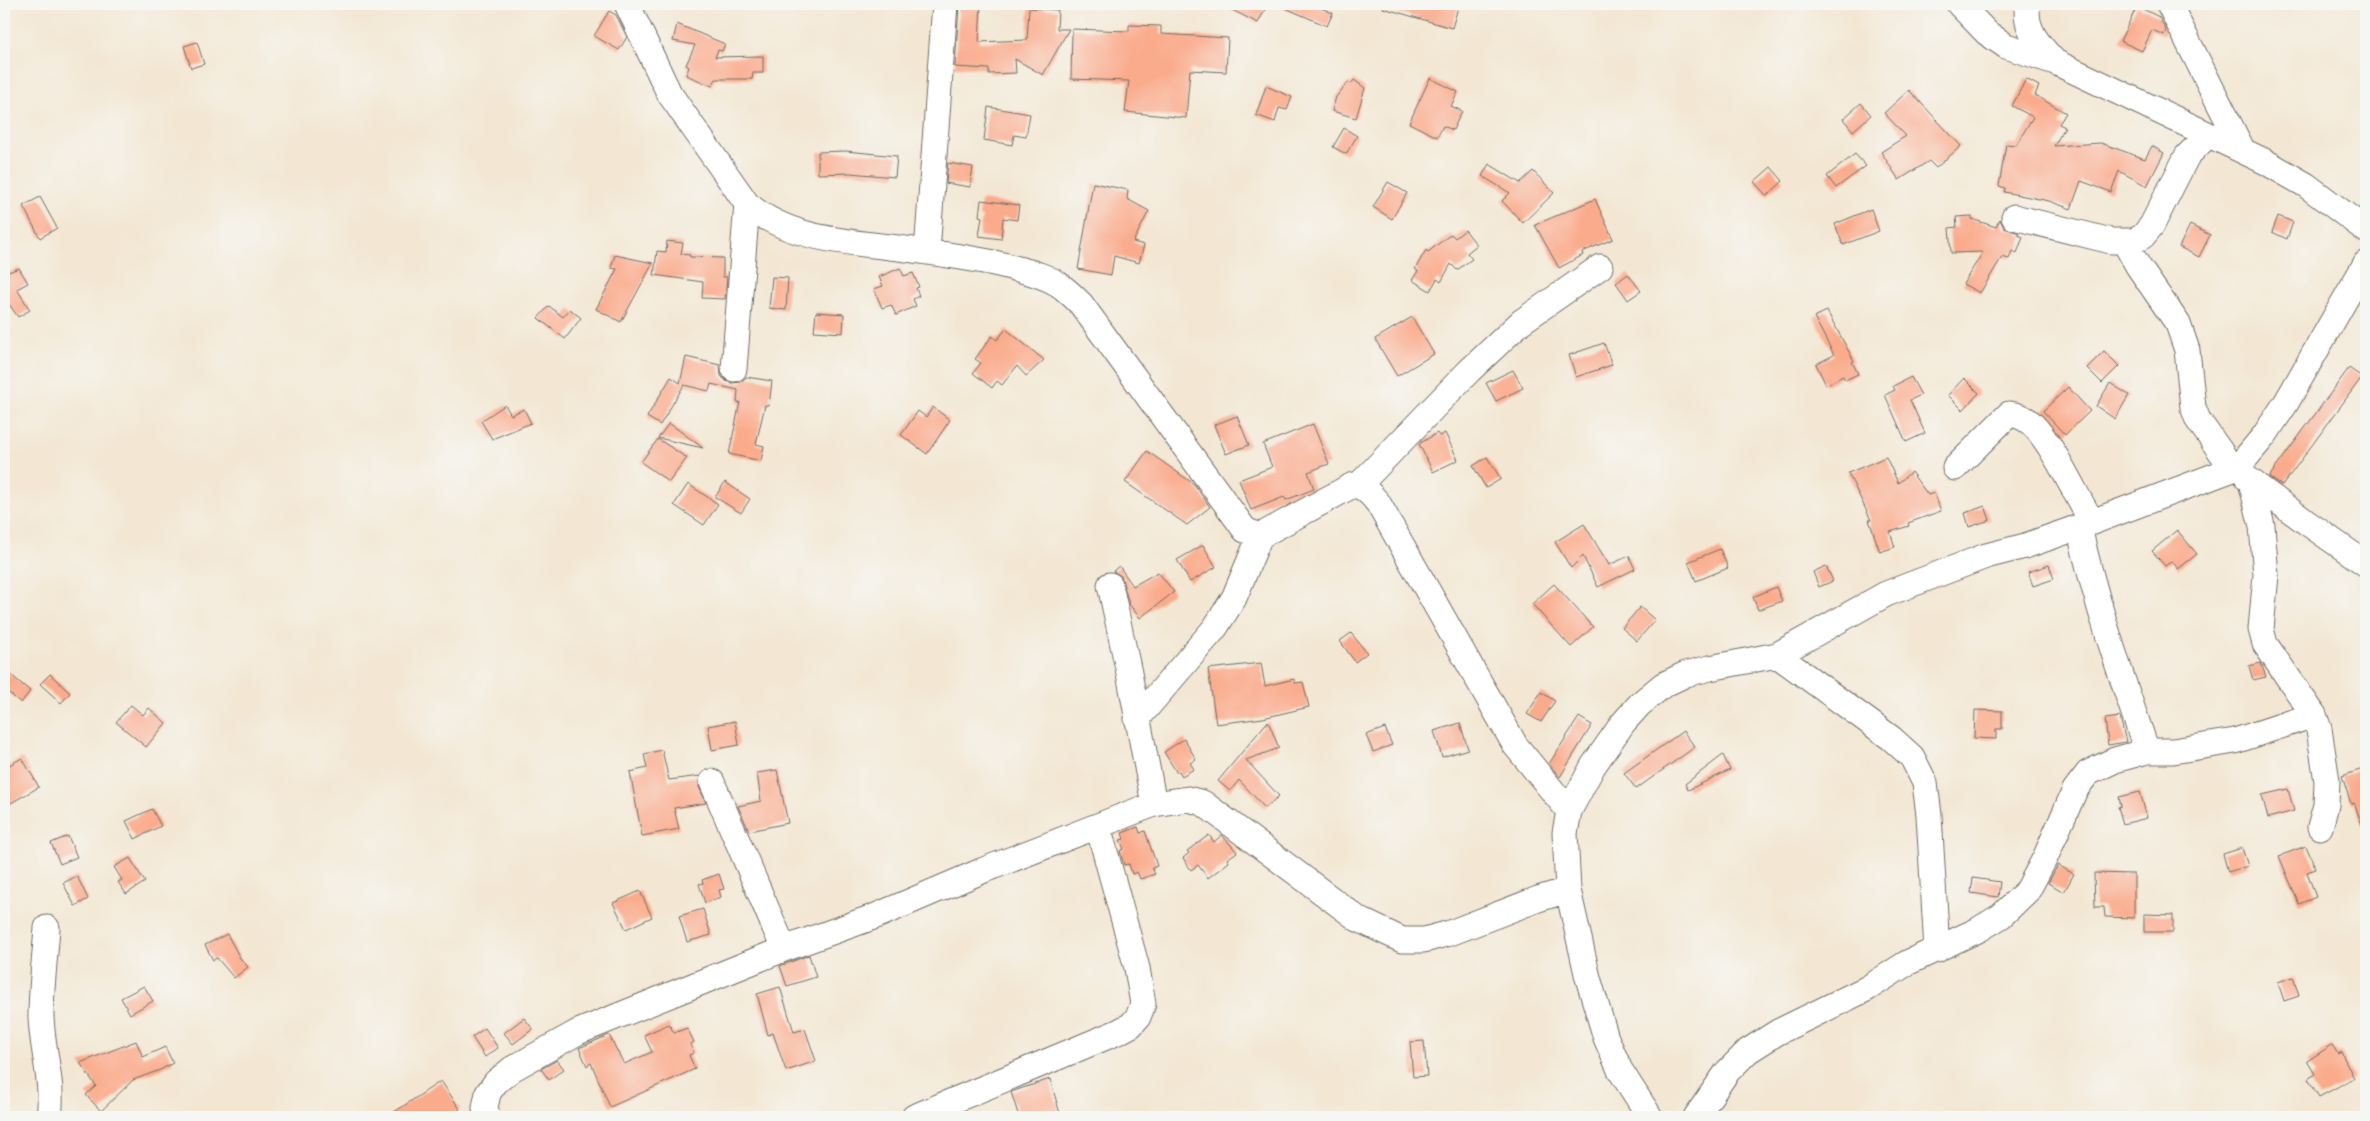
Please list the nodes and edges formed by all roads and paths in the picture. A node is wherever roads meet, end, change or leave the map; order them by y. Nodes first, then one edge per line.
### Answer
1 (627, 4) edge
2 (945, 4) edge
3 (1959, 4) edge
4 (2028, 4) edge
5 (2169, 4) edge
6 (2055, 62) junction
7 (2208, 135) junction
8 (2243, 151) junction
9 (747, 204) junction
10 (2014, 217) dead end
11 (2366, 230) edge
12 (2124, 241) junction
13 (927, 252) junction
14 (2366, 263) edge
15 (1600, 267) dead end
16 (734, 369) dead end
17 (1955, 468) dead end
18 (2240, 473) junction
19 (1359, 486) junction
20 (2085, 524) junction
21 (1260, 536) junction
22 (2366, 564) edge
23 (1110, 585) dead end
24 (1777, 655) junction
25 (2314, 715) junction
26 (1137, 719) junction
27 (2147, 750) junction
28 (712, 782) dead end
29 (1154, 804) junction
30 (1569, 811) junction
31 (1098, 826) junction
32 (2320, 827) dead end
33 (1568, 890) junction
34 (47, 928) dead end
35 (784, 949) junction
36 (1937, 950) junction
37 (49, 1117) edge
38 (488, 1117) edge
39 (914, 1117) edge
40 (1650, 1117) edge
41 (1696, 1117) edge

1 - 9 street
2 - 13 street
3 - 6 street
4 - 6 street
5 - 8 street
6 - 7 street
7 - 8 street
7 - 12 street
8 - 11 street
9 - 13 street
9 - 16 street
10 - 12 street
12 - 18 street
13 - 21 street
14 - 18 street
15 - 19 street
17 - 20 street
18 - 20 street
18 - 22 street
18 - 25 street
19 - 21 street
19 - 30 street
20 - 24 street
20 - 27 street
21 - 26 street
23 - 26 street
24 - 30 street
24 - 36 street
25 - 27 street
25 - 32 street
26 - 29 street
27 - 36 street
28 - 35 street
29 - 31 street
29 - 33 street
30 - 33 street
31 - 35 street
31 - 39 street
33 - 40 street
34 - 37 street
35 - 38 street
36 - 41 street

